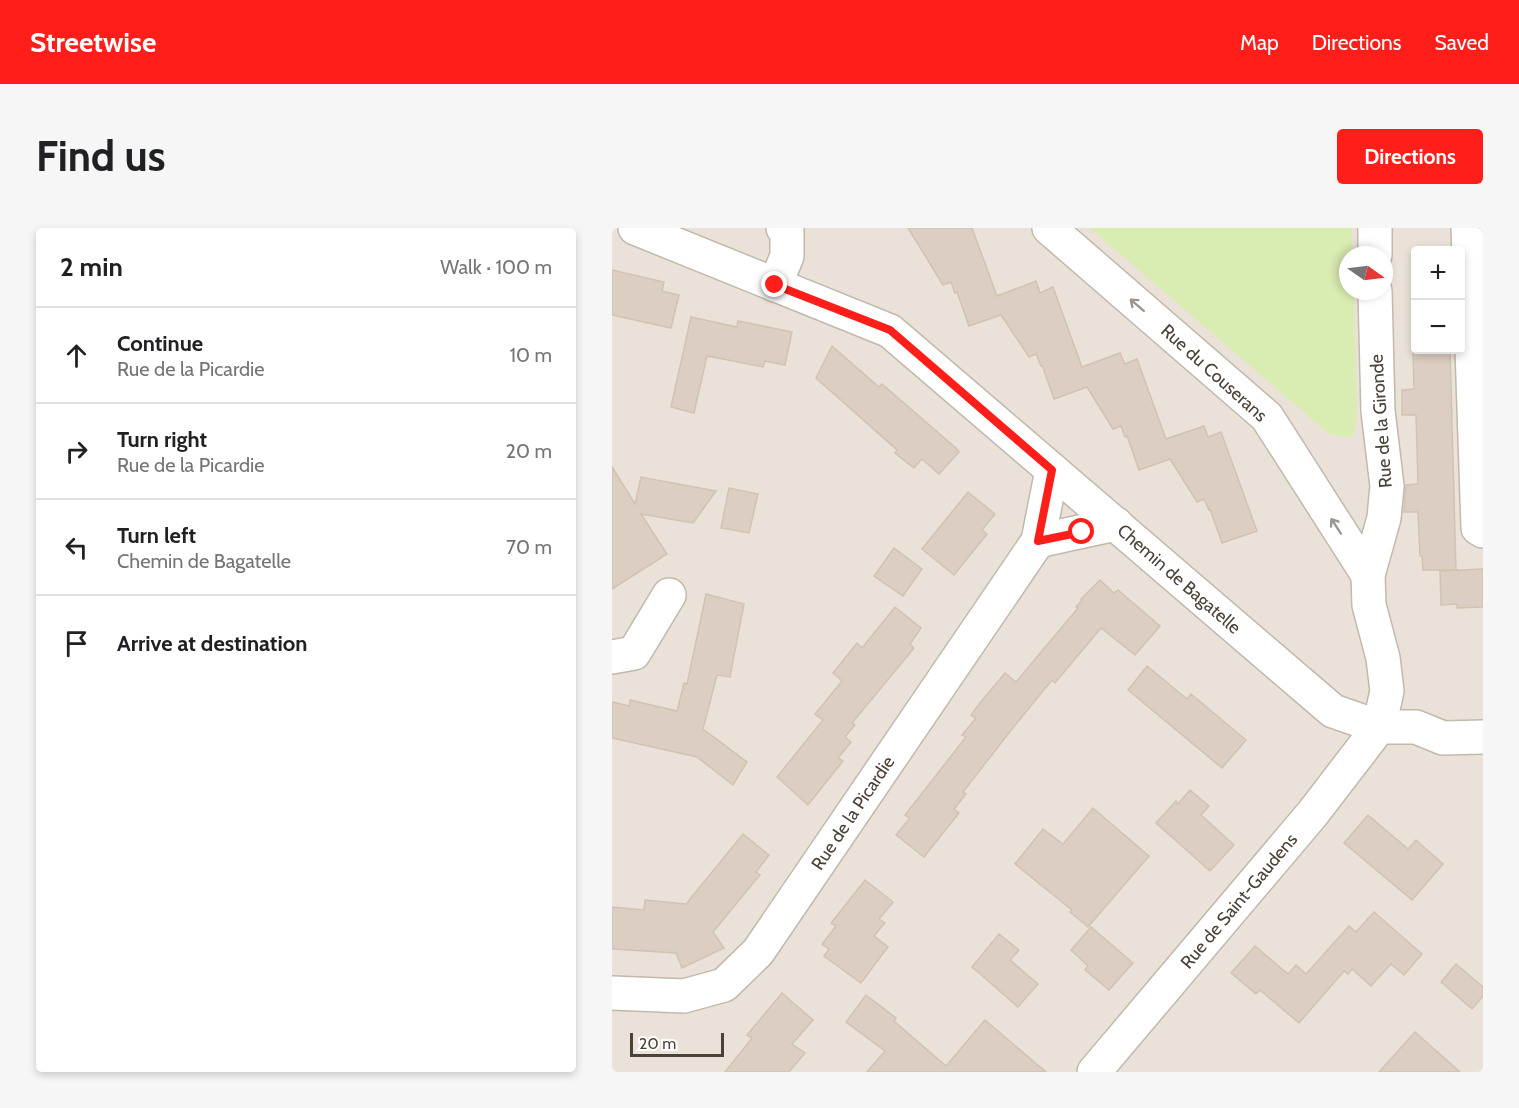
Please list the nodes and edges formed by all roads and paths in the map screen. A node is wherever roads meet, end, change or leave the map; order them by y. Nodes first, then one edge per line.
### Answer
1 (635, 228) edge
2 (783, 228) edge
3 (1049, 228) edge
4 (1375, 228) edge
5 (1375, 246) edge
6 (1474, 249) edge
7 (775, 285) junction
8 (1375, 300) edge
9 (1052, 470) junction
10 (1116, 524) junction
11 (1483, 531) edge
12 (1038, 541) junction
13 (1368, 575) junction
14 (669, 595) dead end
15 (612, 657) edge
16 (1483, 714) edge
17 (1379, 727) junction
18 (1416, 727) junction
19 (1483, 737) edge
20 (614, 1000) edge
21 (1094, 1072) edge

1 - 7 street, Chemin de Bagatelle
2 - 7 street
13 -> 3 street, Rue du Couserans
4 - 5 street
6 - 11 street
7 - 9 street, Chemin de Bagatelle
8 - 13 street, Rue de la Gironde
9 - 10 street, Chemin de Bagatelle
9 - 12 street, Rue de la Picardie
10 - 12 street
10 - 17 street, Chemin de Bagatelle
12 - 20 street, Rue de la Picardie
13 - 17 street, Rue de la Gironde
14 - 15 street
16 - 18 street, Chemin de Bagatelle
17 - 18 street, Chemin de Bagatelle
17 - 21 street, Rue de Saint-Gaudens
18 - 19 street, Chemin de Bagatelle

